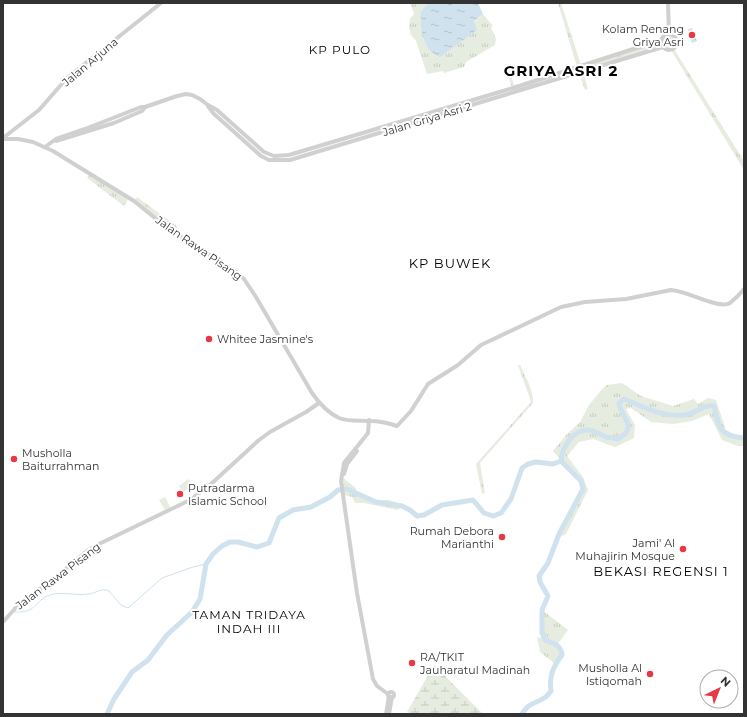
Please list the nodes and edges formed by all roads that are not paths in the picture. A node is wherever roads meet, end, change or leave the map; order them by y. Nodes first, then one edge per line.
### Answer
1 (161, 3) edge
2 (668, 3) edge
3 (669, 34) junction
4 (661, 40) junction
5 (663, 47) junction
6 (208, 105) junction
7 (3, 139) edge
8 (45, 147) junction
9 (744, 289) edge
10 (319, 403) junction
11 (370, 421) junction
12 (3, 622) edge
13 (390, 695) junction
14 (386, 714) edge
15 (389, 714) edge

1 - 7 street, Jalan Arjuna
2 - 3 street
3 - 4 street
3 - 5 street
4 - 5 street
4 - 6 street, Jalan Griya Asri 2
5 - 6 street, Jalan Griya Asri 2
6 - 8 street, Jalan Griya Asri 2
7 - 8 street, Jalan Rawa Pisang
8 - 10 street, Jalan Rawa Pisang
9 - 11 street
10 - 11 street
10 - 12 street, Jalan Rawa Pisang
11 - 13 street
13 - 14 street
13 - 15 street

